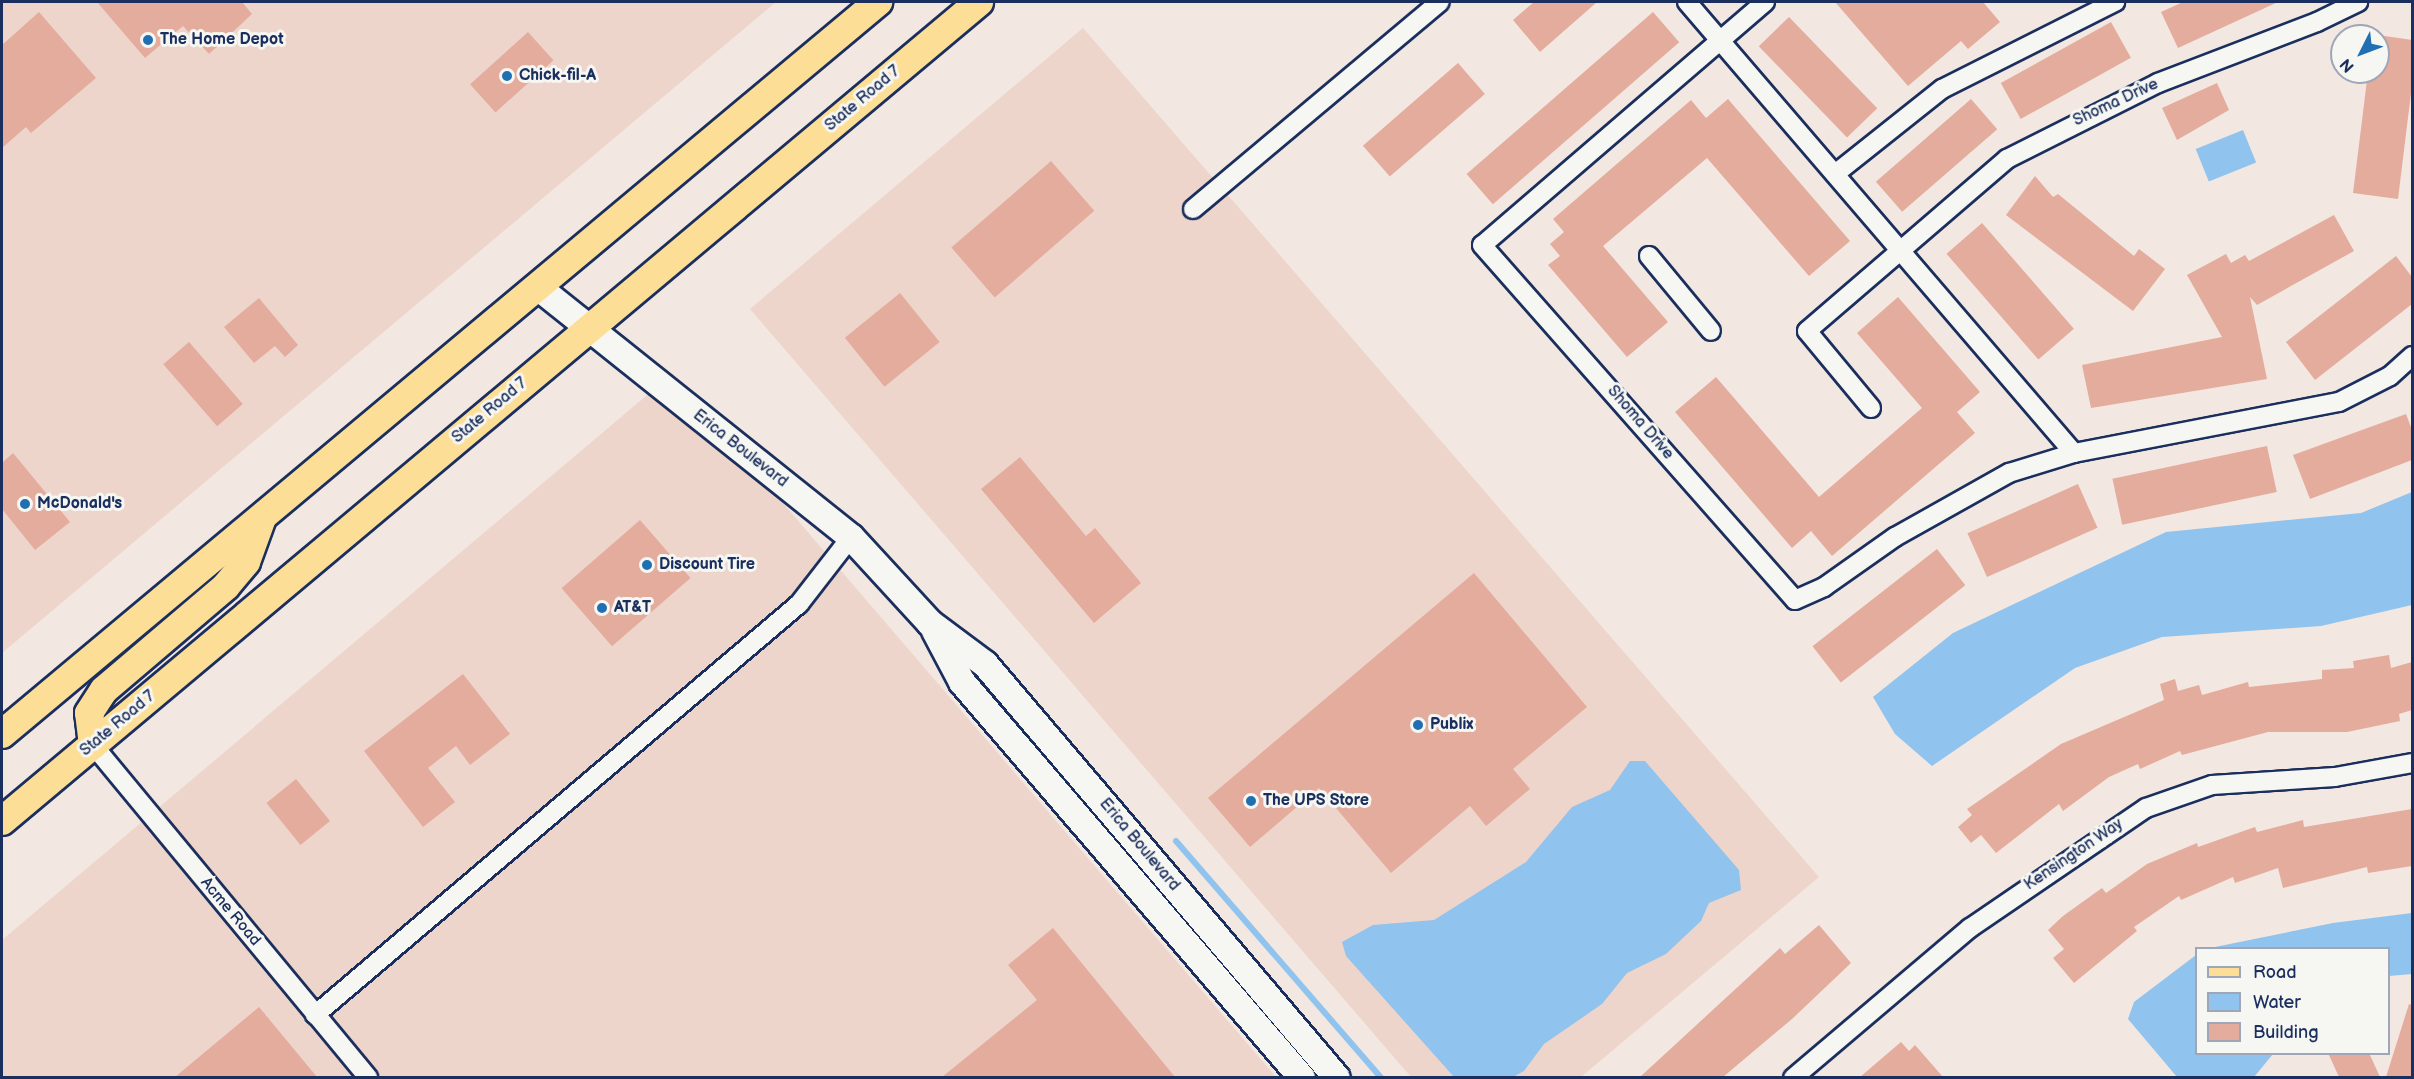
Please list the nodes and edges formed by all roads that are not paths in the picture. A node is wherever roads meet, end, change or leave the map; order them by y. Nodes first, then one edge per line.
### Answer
1 (878, 2) edge
2 (979, 2) edge
3 (1440, 2) edge
4 (1687, 2) edge
5 (1765, 2) edge
6 (2115, 2) edge
7 (2358, 2) edge
8 (1720, 39) junction
9 (1835, 174) junction
10 (1194, 209) dead end
11 (1901, 251) junction
12 (1649, 256) dead end
13 (539, 288) junction
14 (591, 328) junction
15 (1711, 331) dead end
16 (2412, 356) edge
17 (1871, 408) dead end
18 (2074, 453) junction
19 (262, 518) junction
20 (851, 537) junction
21 (930, 622) junction
22 (2, 734) edge
23 (93, 745) junction
24 (2412, 763) edge
25 (2, 821) edge
26 (315, 1015) junction
27 (369, 1077) edge
28 (1302, 1077) edge
29 (1337, 1077) edge
30 (1793, 1077) edge

1 - 13 main road
2 - 14 main road, State Road 7
3 - 10 street
4 - 8 street
5 - 8 street, Shoma Drive
6 - 9 street
7 - 11 street, Shoma Drive
8 - 9 street
8 - 18 street, Shoma Drive
9 - 11 street
11 - 17 street, Shoma Drive
11 - 18 street
12 - 15 street
13 - 14 street, Erica Boulevard
13 - 19 main road
14 - 20 street, Erica Boulevard
14 - 23 main road, State Road 7
16 - 18 street, Shoma Drive
19 - 22 main road
19 - 23 main road
20 - 21 street, Erica Boulevard
20 - 26 street
21 - 28 street, Erica Boulevard
21 - 29 street, Erica Boulevard
23 - 25 main road, State Road 7
23 - 26 street, Acme Road
24 - 30 street, Kensington Way
26 - 27 street, Acme Road

